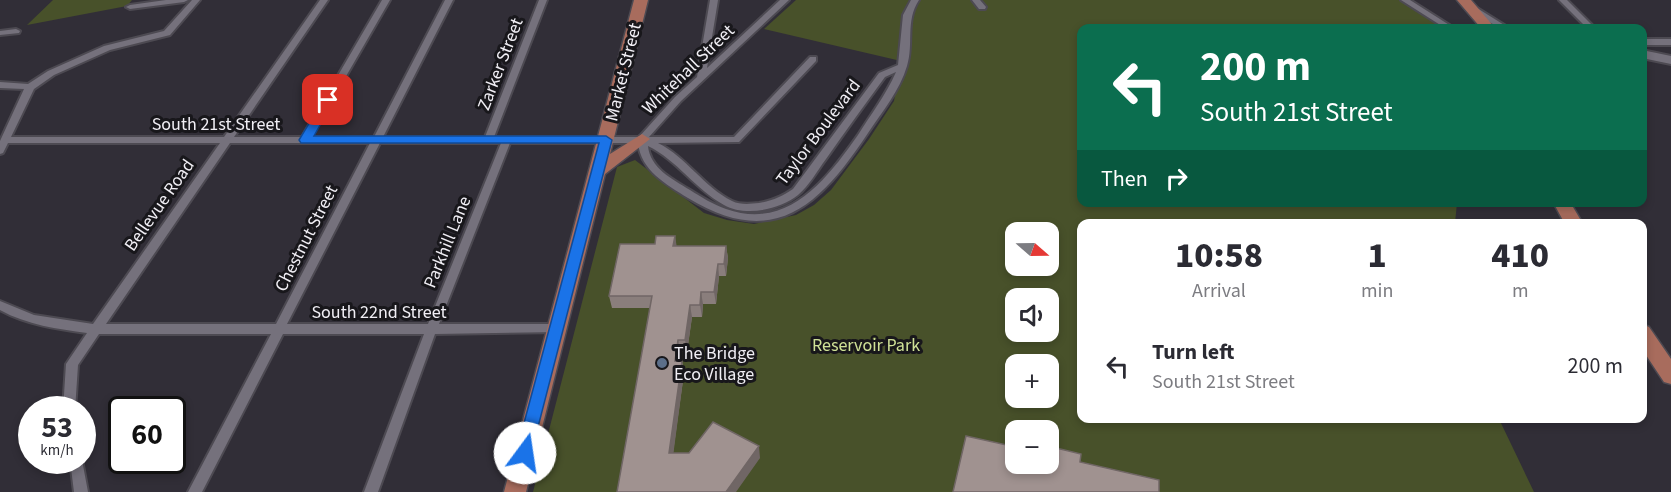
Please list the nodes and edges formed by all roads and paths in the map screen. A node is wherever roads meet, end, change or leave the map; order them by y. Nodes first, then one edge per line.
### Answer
1 (184, 0) edge
2 (196, 0) edge
3 (324, 0) edge
4 (386, 0) edge
5 (449, 0) edge
6 (543, 0) edge
7 (641, 0) edge
8 (784, 0) edge
9 (915, 0) edge
10 (1405, 0) edge
11 (1563, 0) edge
12 (715, 1) edge
13 (1469, 5) edge
14 (130, 7) dead end
15 (1444, 24) edge
16 (1485, 24) edge
17 (1499, 24) edge
18 (1587, 24) edge
19 (16, 31) dead end
20 (0, 33) edge
21 (1647, 42) edge
22 (1671, 42) edge
23 (1647, 55) edge
24 (813, 59) dead end
25 (1671, 60) edge
26 (903, 66) junction
27 (701, 76) junction
28 (0, 85) edge
29 (30, 87) junction
30 (642, 139) junction
31 (6, 140) junction
32 (305, 140) junction
33 (377, 140) junction
34 (488, 140) junction
35 (507, 140) junction
36 (606, 140) junction
37 (225, 141) junction
38 (0, 151) edge
39 (598, 171) junction
40 (0, 305) edge
41 (95, 329) junction
42 (556, 329) junction
43 (431, 330) junction
44 (278, 331) junction
45 (1647, 340) edge
46 (1671, 376) edge
47 (70, 396) edge
48 (78, 474) edge
49 (81, 492) edge
50 (195, 492) edge
51 (371, 492) edge
52 (515, 492) edge

1 - 14 street
2 - 29 street
3 - 37 street, Bellevue Road
4 - 32 street
5 - 33 street, Chestnut Street
6 - 34 street, Zarker Street
7 - 36 main road, Market Street
8 - 27 street, Whitehall Street
9 - 26 street, Taylor Boulevard
10 - 15 street
11 - 18 street
12 - 27 street
13 - 16 main road
13 - 17 street
19 - 20 street
21 - 22 street
23 - 25 street
24 - 30 street
26 - 30 street, Taylor Boulevard
26 - 30 street, Taylor Boulevard
27 - 30 street, Whitehall Street
28 - 29 street
29 - 31 street
30 - 36 street, Whitehall Street
30 - 39 main road
31 - 37 street, South 21st Street
31 - 38 street
32 - 33 street, South 21st Street
32 - 37 street, South 21st Street
33 - 34 street, South 21st Street
33 - 44 street, Chestnut Street
34 - 35 street, South 21st Street
35 - 36 street, South 21st Street
35 - 43 street, Parkhill Lane
36 - 39 main road, Market Street
37 - 41 street, Bellevue Road
39 - 42 main road, Market Street
40 - 41 street, South 22nd Street
41 - 44 street, South 22nd Street
41 - 47 street, Bellevue Road
42 - 43 street, South 22nd Street
42 - 52 main road, Market Street
43 - 44 street, South 22nd Street
43 - 51 street, Parkhill Lane
44 - 50 street, Chestnut Street
45 - 46 main road
48 - 49 street

